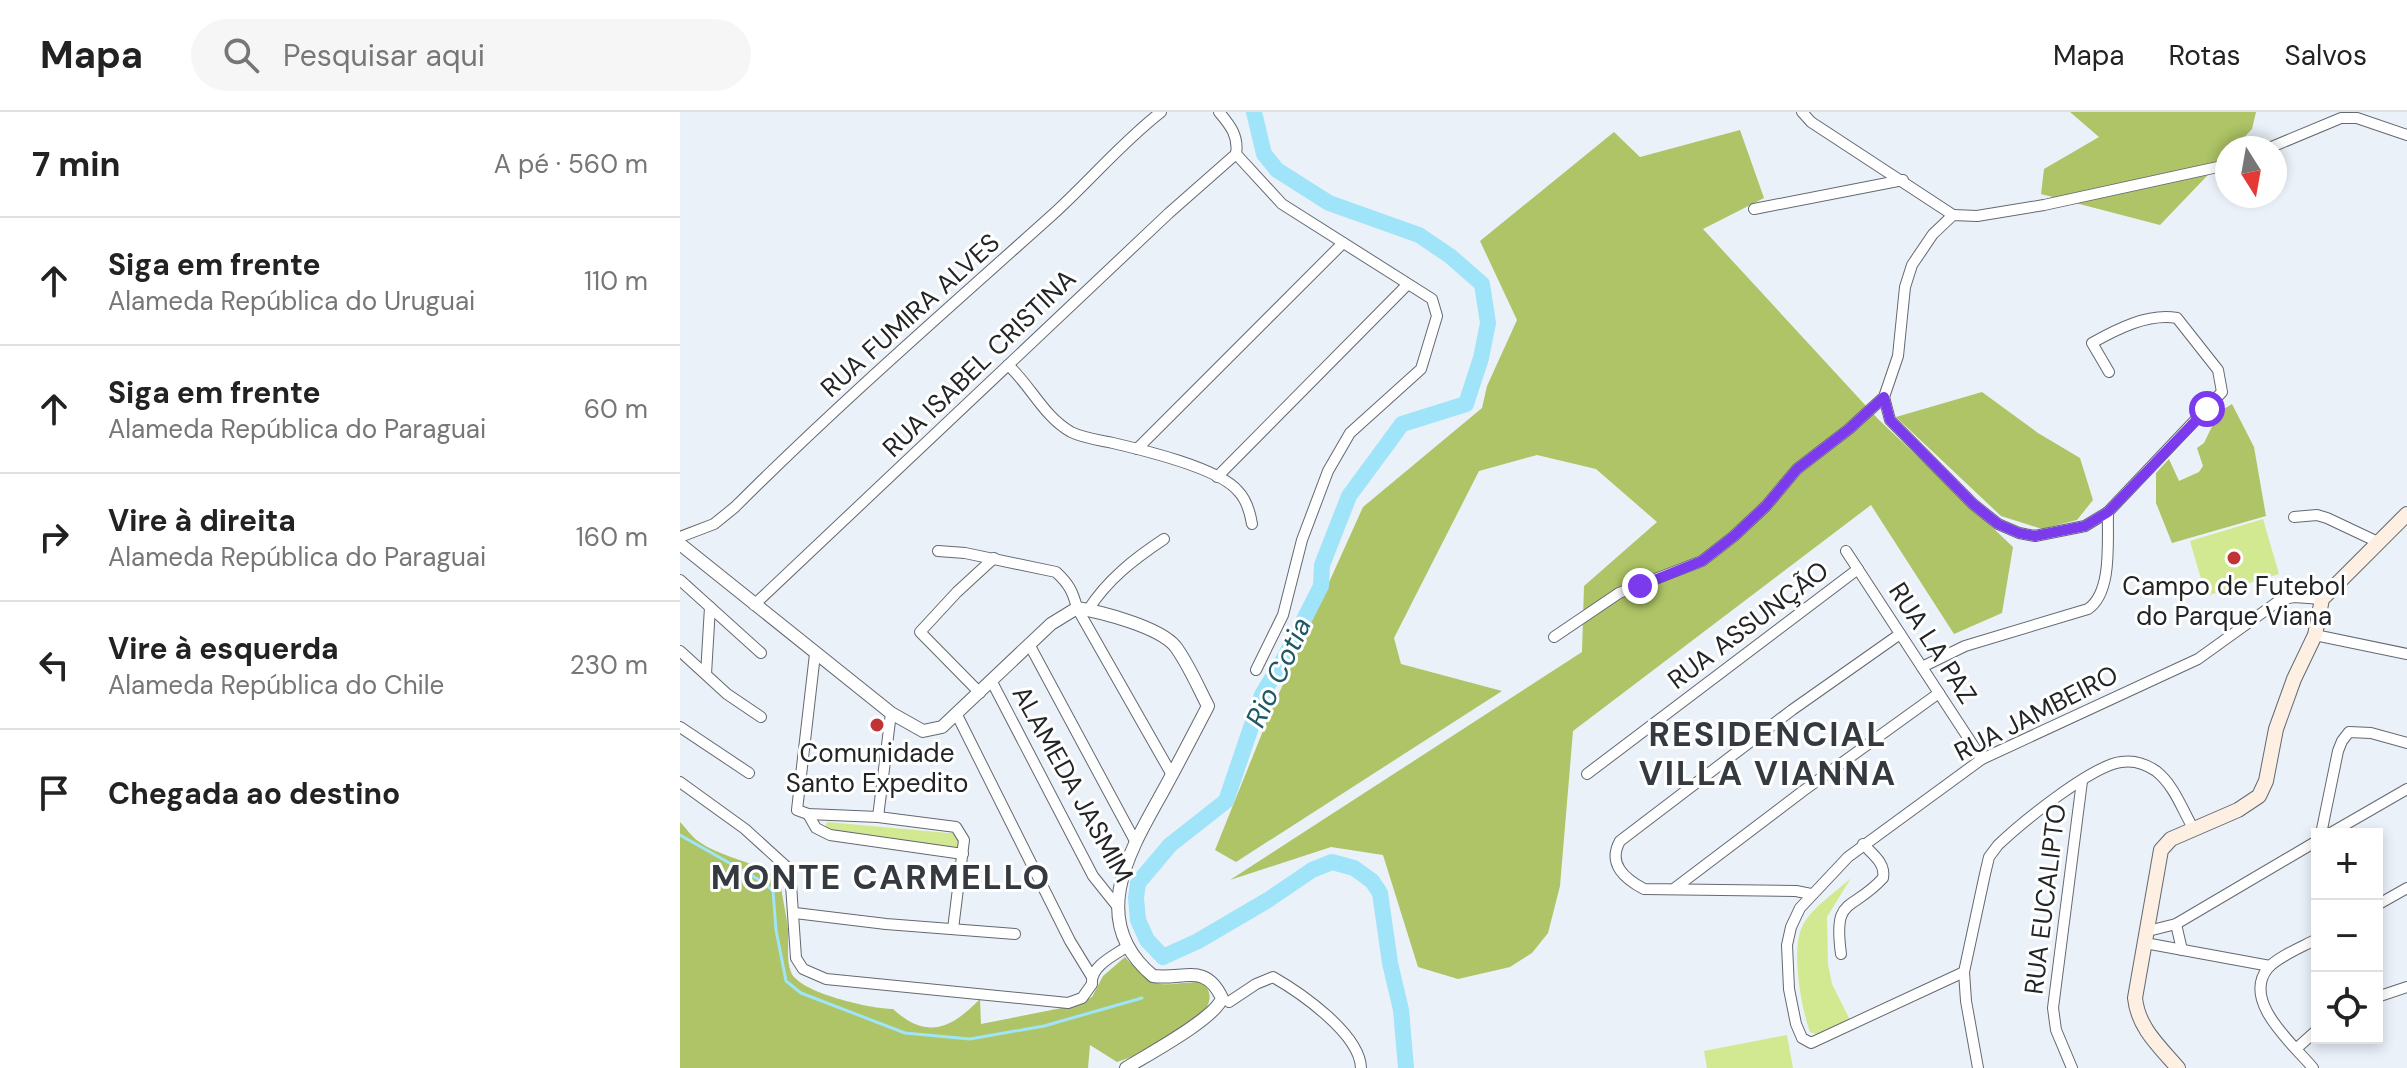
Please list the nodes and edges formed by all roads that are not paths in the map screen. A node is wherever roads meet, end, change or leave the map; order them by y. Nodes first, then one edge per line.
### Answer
1 (1161, 112) edge
2 (1219, 112) edge
3 (1802, 112) edge
4 (2407, 135) edge
5 (2287, 140) edge
6 (1236, 154) junction
7 (2215, 168) edge
8 (1903, 180) junction
9 (1754, 209) dead end
10 (1953, 215) junction
11 (1343, 243) junction
12 (1406, 286) junction
13 (1008, 365) junction
14 (2109, 372) dead end
15 (1884, 397) junction
16 (1137, 449) junction
17 (1217, 477) junction
18 (2108, 512) junction
19 (2407, 514) edge
20 (2294, 517) dead end
21 (1252, 524) dead end
22 (680, 537) edge
23 (1164, 539) dead end
24 (2380, 543) junction
25 (680, 544) edge
26 (938, 551) dead end
27 (1846, 551) dead end
28 (994, 558) junction
29 (1858, 569) junction
30 (680, 580) edge
31 (2322, 599) junction
32 (754, 605) junction
33 (710, 607) junction
34 (1083, 609) junction
35 (1900, 634) junction
36 (2315, 635) junction
37 (1554, 637) dead end
38 (1029, 644) junction
39 (680, 651) edge
40 (761, 653) dead end
41 (815, 654) junction
42 (2407, 654) edge
43 (1922, 667) junction
44 (1256, 670) dead end
45 (706, 674) junction
46 (992, 682) junction
47 (980, 693) junction
48 (1939, 693) junction
49 (891, 713) junction
50 (957, 715) junction
51 (761, 717) dead end
52 (680, 727) edge
53 (2407, 743) edge
54 (1982, 759) junction
55 (749, 773) dead end
56 (1587, 774) dead end
57 (1172, 775) junction
58 (2082, 781) junction
59 (680, 782) edge
60 (2407, 789) edge
61 (803, 812) junction
62 (878, 817) junction
63 (2193, 828) junction
64 (2322, 828) edge
65 (2339, 828) edge
66 (1135, 841) junction
67 (1863, 844) junction
68 (2311, 845) edge
69 (963, 854) junction
70 (1675, 888) junction
71 (2407, 888) edge
72 (1811, 894) junction
73 (2407, 897) edge
74 (2391, 898) junction
75 (2383, 902) edge
76 (1117, 906) junction
77 (795, 913) junction
78 (2176, 924) junction
79 (953, 929) junction
80 (1015, 934) dead end
81 (2146, 937) junction
82 (2311, 942) edge
83 (1128, 946) junction
84 (2182, 950) junction
85 (1841, 954) dead end
86 (2270, 966) junction
87 (1964, 972) junction
88 (1092, 977) junction
89 (2407, 987) edge
90 (2383, 995) edge
91 (1229, 1002) dead end
92 (2311, 1035) edge
93 (2297, 1048) junction
94 (1126, 1068) edge
95 (1361, 1068) edge
96 (1978, 1068) edge
97 (2072, 1068) edge
98 (2178, 1068) edge
99 (2313, 1068) edge

1 - 22 street, RUA FUMIRA ALVES
2 - 6 street
3 - 8 street
4 - 5 street
6 - 11 street
6 - 13 street, RUA ISABEL CRISTINA
7 - 10 street
8 - 9 street
8 - 10 street
10 - 15 street
11 - 12 street
11 - 16 street
12 - 17 street
12 - 44 street
13 - 16 street
13 - 32 street, RUA ISABEL CRISTINA
14 - 18 street
15 - 18 street
15 - 37 street
16 - 17 street
17 - 21 street
18 - 43 street
19 - 24 main road
20 - 24 street
23 - 34 street
24 - 31 main road
25 - 32 street
26 - 28 street
27 - 29 street, RUA LA PAZ
28 - 34 street
28 - 47 street
29 - 35 street, RUA LA PAZ
29 - 56 street, RUA ASSUNÇÃO
30 - 33 street
31 - 36 main road
31 - 54 street, RUA JAMBEIRO
32 - 41 street
33 - 40 street
33 - 45 street
34 - 38 street
34 - 57 street
34 - 57 street
35 - 43 street, RUA LA PAZ
35 - 70 street
36 - 42 street
36 - 63 main road
38 - 46 street
38 - 66 street
39 - 45 street
41 - 49 street
41 - 61 street
43 - 48 street, RUA LA PAZ
45 - 51 street
46 - 47 street
46 - 76 street, ALAMEDA JASMIM
47 - 50 street
48 - 54 street, RUA LA PAZ
48 - 70 street
49 - 50 street
49 - 62 street
50 - 88 street
52 - 55 street
53 - 64 street
54 - 67 street, RUA JAMBEIRO
57 - 66 street
58 - 63 street
58 - 87 street
58 - 97 street, RUA EUCALIPTO
59 - 77 street
60 - 65 street
61 - 62 street
61 - 69 street
62 - 69 street
63 - 81 main road
66 - 76 street
67 - 72 street, RUA JAMBEIRO
67 - 85 street
68 - 78 street
69 - 79 street
70 - 72 street
71 - 74 street
72 - 87 street, RUA JAMBEIRO
73 - 74 street
74 - 75 street
76 - 83 street
77 - 79 street
77 - 88 street
78 - 81 street
78 - 84 street
79 - 80 street
81 - 84 street
81 - 98 main road
82 - 86 street
83 - 88 street
83 - 94 street
84 - 86 street
86 - 93 street
87 - 96 street
89 - 90 street
91 - 95 street
92 - 93 street
93 - 99 street

